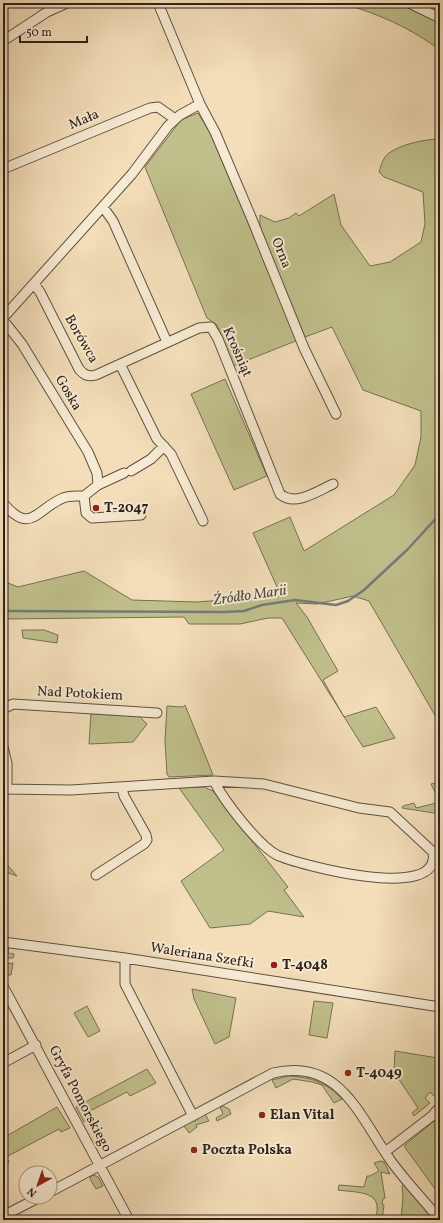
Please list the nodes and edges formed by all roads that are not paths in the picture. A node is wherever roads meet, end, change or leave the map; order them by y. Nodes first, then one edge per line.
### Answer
1 (67, 3) edge
2 (158, 3) edge
3 (409, 3) edge
4 (440, 18) edge
5 (3, 41) edge
6 (200, 104) junction
7 (175, 119) junction
8 (3, 169) edge
9 (103, 207) junction
10 (34, 284) junction
11 (3, 319) edge
12 (167, 342) junction
13 (120, 364) junction
14 (336, 414) dead end
15 (164, 446) junction
16 (333, 484) dead end
17 (98, 485) junction
18 (84, 496) junction
19 (3, 503) edge
20 (142, 515) dead end
21 (202, 521) dead end
22 (3, 709) edge
23 (158, 713) dead end
24 (3, 747) edge
25 (214, 781) junction
26 (122, 788) junction
27 (5, 789) edge
28 (96, 875) dead end
29 (3, 942) edge
30 (125, 958) junction
31 (3, 986) edge
32 (440, 1007) edge
33 (36, 1045) junction
34 (3, 1063) edge
35 (440, 1107) edge
36 (193, 1116) junction
37 (385, 1152) junction
38 (99, 1166) junction
39 (58, 1188) edge
40 (24, 1205) edge
41 (3, 1216) edge
42 (129, 1220) edge
43 (440, 1220) edge

1 - 5 street
2 - 6 street, Orna
3 - 4 street
6 - 7 street
6 - 14 street, Orna
7 - 8 street, Mała
7 - 9 street
9 - 10 street
9 - 12 street
10 - 11 street
10 - 13 street, Borówca
11 - 17 street, Goska
12 - 13 street, Borówca
12 - 16 street, Krośniąt
13 - 15 street, Borówca
15 - 17 street
15 - 21 street, Borówca
17 - 18 street
18 - 19 street
18 - 20 street
22 - 23 street, Nad Potokiem
24 - 27 street
25 - 25 street
25 - 26 street
26 - 27 street
26 - 28 street
29 - 30 street, Waleriana Szefki
30 - 32 street, Waleriana Szefki
30 - 36 street
31 - 33 street, Gryfa Pomorskiego
33 - 34 street, Gryfa Pomorskiego
33 - 38 street, Gryfa Pomorskiego
35 - 37 street
36 - 37 street, Gryfa Pomorskiego
36 - 38 street, Gryfa Pomorskiego
37 - 43 street, Gryfa Pomorskiego
38 - 39 street, Gryfa Pomorskiego
38 - 42 street, Gryfa Pomorskiego
40 - 41 street

